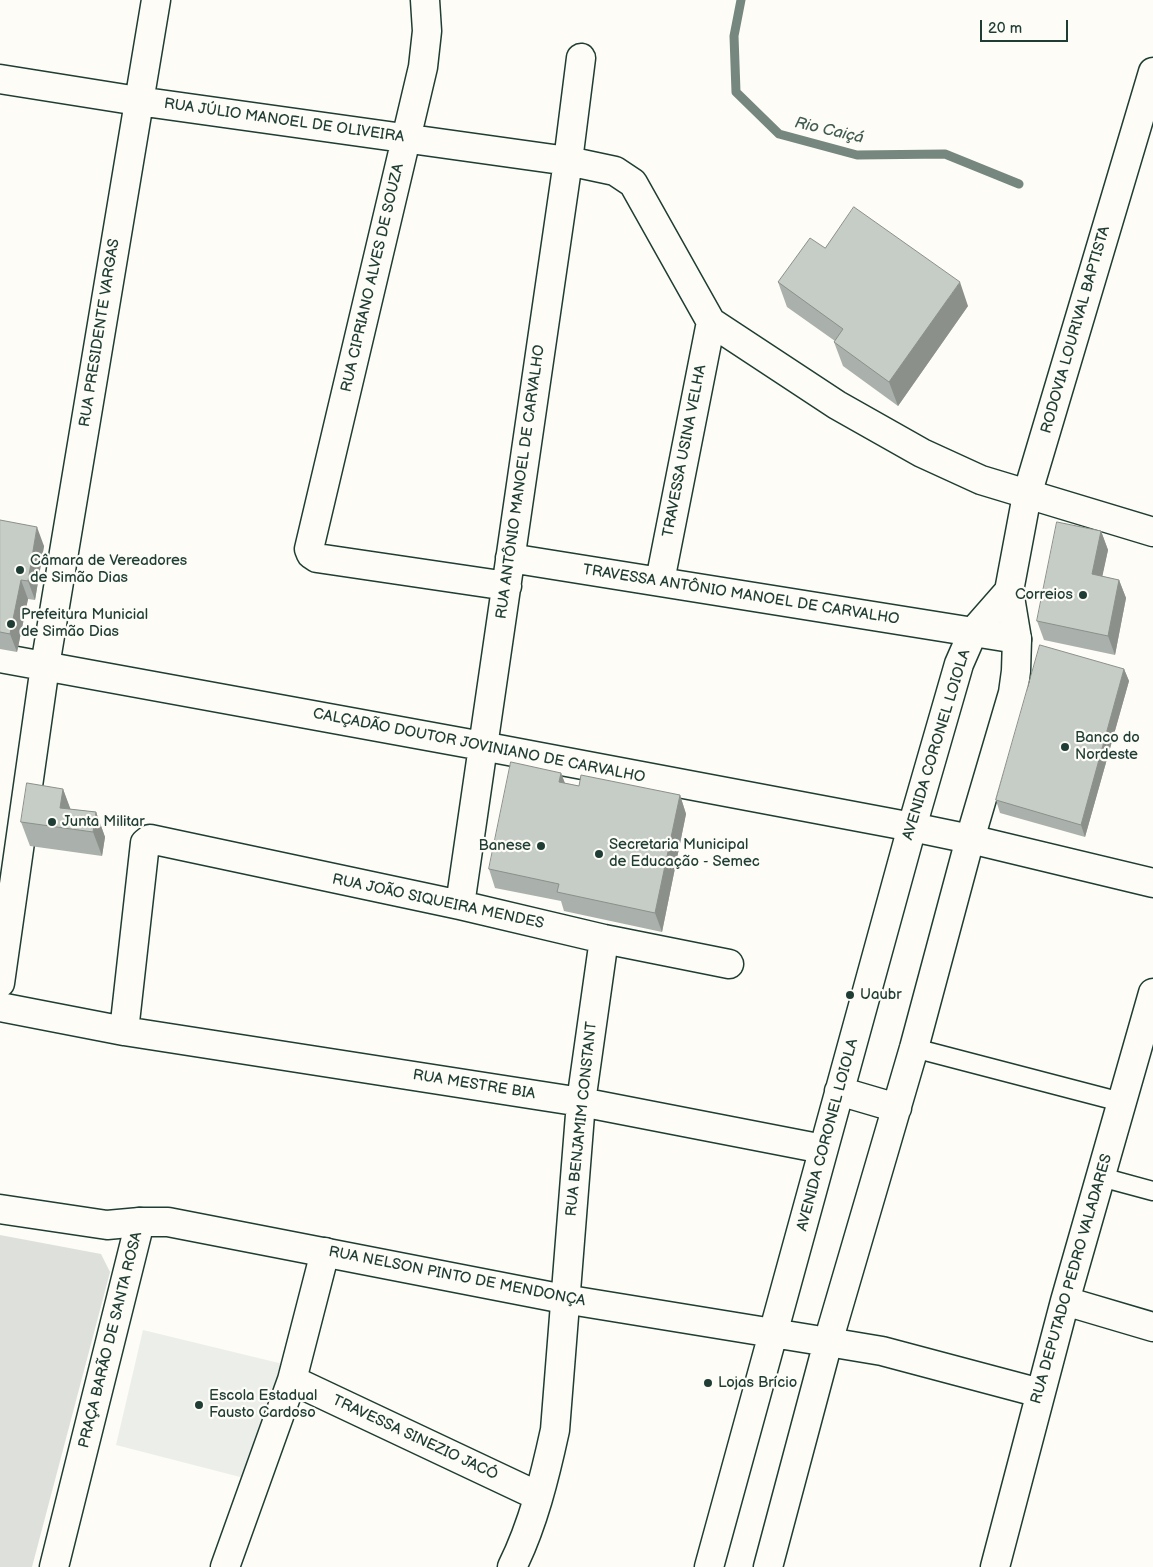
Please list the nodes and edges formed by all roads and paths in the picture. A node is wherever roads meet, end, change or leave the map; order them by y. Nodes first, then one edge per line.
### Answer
1 (156, 0) edge
2 (425, 0) edge
3 (581, 58) dead end
4 (1153, 72) edge
5 (0, 79) edge
6 (138, 101) junction
7 (406, 138) junction
8 (568, 161) junction
9 (711, 322) junction
10 (1027, 495) junction
11 (1153, 532) edge
12 (510, 558) junction
13 (660, 581) junction
14 (507, 586) junction
15 (1009, 591) junction
16 (973, 632) junction
17 (1017, 639) junction
18 (0, 658) edge
19 (45, 666) junction
20 (482, 746) junction
21 (912, 827) junction
22 (970, 839) junction
23 (1153, 883) edge
24 (460, 905) junction
25 (604, 939) junction
26 (729, 964) dead end
27 (0, 983) edge
28 (1153, 993) edge
29 (0, 1007) edge
30 (124, 1030) junction
31 (914, 1048) junction
32 (839, 1091) junction
33 (581, 1102) junction
34 (1121, 1102) junction
35 (897, 1108) junction
36 (823, 1149) junction
37 (1101, 1177) junction
38 (1153, 1191) edge
39 (0, 1210) edge
40 (140, 1222) junction
41 (325, 1252) junction
42 (564, 1299) junction
43 (1065, 1301) junction
44 (1153, 1327) edge
45 (773, 1332) junction
46 (828, 1342) junction
47 (292, 1380) junction
48 (1040, 1393) junction
49 (538, 1496) junction
50 (54, 1567) edge
51 (225, 1567) edge
52 (512, 1567) edge
53 (709, 1567) edge
54 (768, 1567) edge
55 (995, 1567) edge

1 - 6 street, RUA PRESIDENTE VARGAS
2 - 7 street, RUA CIPRIANO ALVES DE SOUZA
3 - 8 street, RUA ANTÔNIO MANOEL DE CARVALHO
4 - 10 street, RODOVIA LOURIVAL BAPTISTA
5 - 6 street, RUA JÚLIO MANOEL DE OLIVEIRA
6 - 7 street, RUA JÚLIO MANOEL DE OLIVEIRA
6 - 19 street, RUA PRESIDENTE VARGAS
7 - 8 street, RUA JÚLIO MANOEL DE OLIVEIRA
7 - 14 street, RUA CIPRIANO ALVES DE SOUZA
8 - 9 street, RUA JÚLIO MANOEL DE OLIVEIRA
8 - 12 street, RUA ANTÔNIO MANOEL DE CARVALHO
9 - 10 street
9 - 13 street, TRAVESSA USINA VELHA
10 - 11 street
10 - 15 street, RODOVIA LOURIVAL BAPTISTA
12 - 13 street, TRAVESSA ANTÔNIO MANOEL DE CARVALHO
12 - 14 street, RUA ANTÔNIO MANOEL DE CARVALHO
13 - 16 street, TRAVESSA ANTÔNIO MANOEL DE CARVALHO
14 - 20 street, RUA ANTÔNIO MANOEL DE CARVALHO
15 - 16 street, AVENIDA CORONEL LOIOLA
15 - 17 street
16 - 17 street, TRAVESSA ANTÔNIO MANOEL DE CARVALHO
16 - 21 street, AVENIDA CORONEL LOIOLA
17 - 22 street
18 - 19 street, CALÇADÃO DOUTOR JOVINIANO DE CARVALHO
19 - 20 street, CALÇADÃO DOUTOR JOVINIANO DE CARVALHO
19 - 27 street, RUA PRESIDENTE VARGAS
20 - 21 street, CALÇADÃO DOUTOR JOVINIANO DE CARVALHO
20 - 24 street, RUA ANTÔNIO MANOEL DE CARVALHO
21 - 22 street, CALÇADÃO DOUTOR JOVINIANO DE CARVALHO
21 - 32 street, AVENIDA CORONEL LOIOLA
22 - 23 street, CALÇADÃO DOUTOR JOVINIANO DE CARVALHO
22 - 31 street
24 - 25 street, RUA JOÃO SIQUEIRA MENDES
24 - 30 street, RUA JOÃO SIQUEIRA MENDES
25 - 26 street, RUA JOÃO SIQUEIRA MENDES
25 - 33 street, RUA BENJAMIM CONSTANT
28 - 34 street, RUA DEPUTADO PEDRO VALADARES
29 - 30 street, RUA MESTRE BIA
30 - 33 street, RUA MESTRE BIA
31 - 34 lane
31 - 35 street
32 - 35 street
32 - 36 street, AVENIDA CORONEL LOIOLA
33 - 36 street, RUA MESTRE BIA
33 - 42 street, RUA BENJAMIM CONSTANT
34 - 37 street, RUA DEPUTADO PEDRO VALADARES
35 - 46 street
36 - 45 street, AVENIDA CORONEL LOIOLA
37 - 38 lane
37 - 43 street, RUA DEPUTADO PEDRO VALADARES
39 - 40 street, PRAÇA BARÃO DE SANTA ROSA
40 - 41 street, RUA NELSON PINTO DE MENDONÇA
40 - 50 street, PRAÇA BARÃO DE SANTA ROSA
41 - 42 street, RUA NELSON PINTO DE MENDONÇA
41 - 47 street
42 - 45 street, RUA NELSON PINTO DE MENDONÇA
42 - 49 street, RUA BENJAMIM CONSTANT
43 - 44 street
43 - 48 street, RUA DEPUTADO PEDRO VALADARES
45 - 46 street, RUA NELSON PINTO DE MENDONÇA
45 - 53 street, AVENIDA CORONEL LOIOLA
46 - 48 street, RUA NELSON PINTO DE MENDONÇA
46 - 54 street
47 - 49 street, TRAVESSA SINEZIO JACÓ
47 - 51 street
48 - 55 street, RUA DEPUTADO PEDRO VALADARES
49 - 52 street, RUA BENJAMIM CONSTANT

